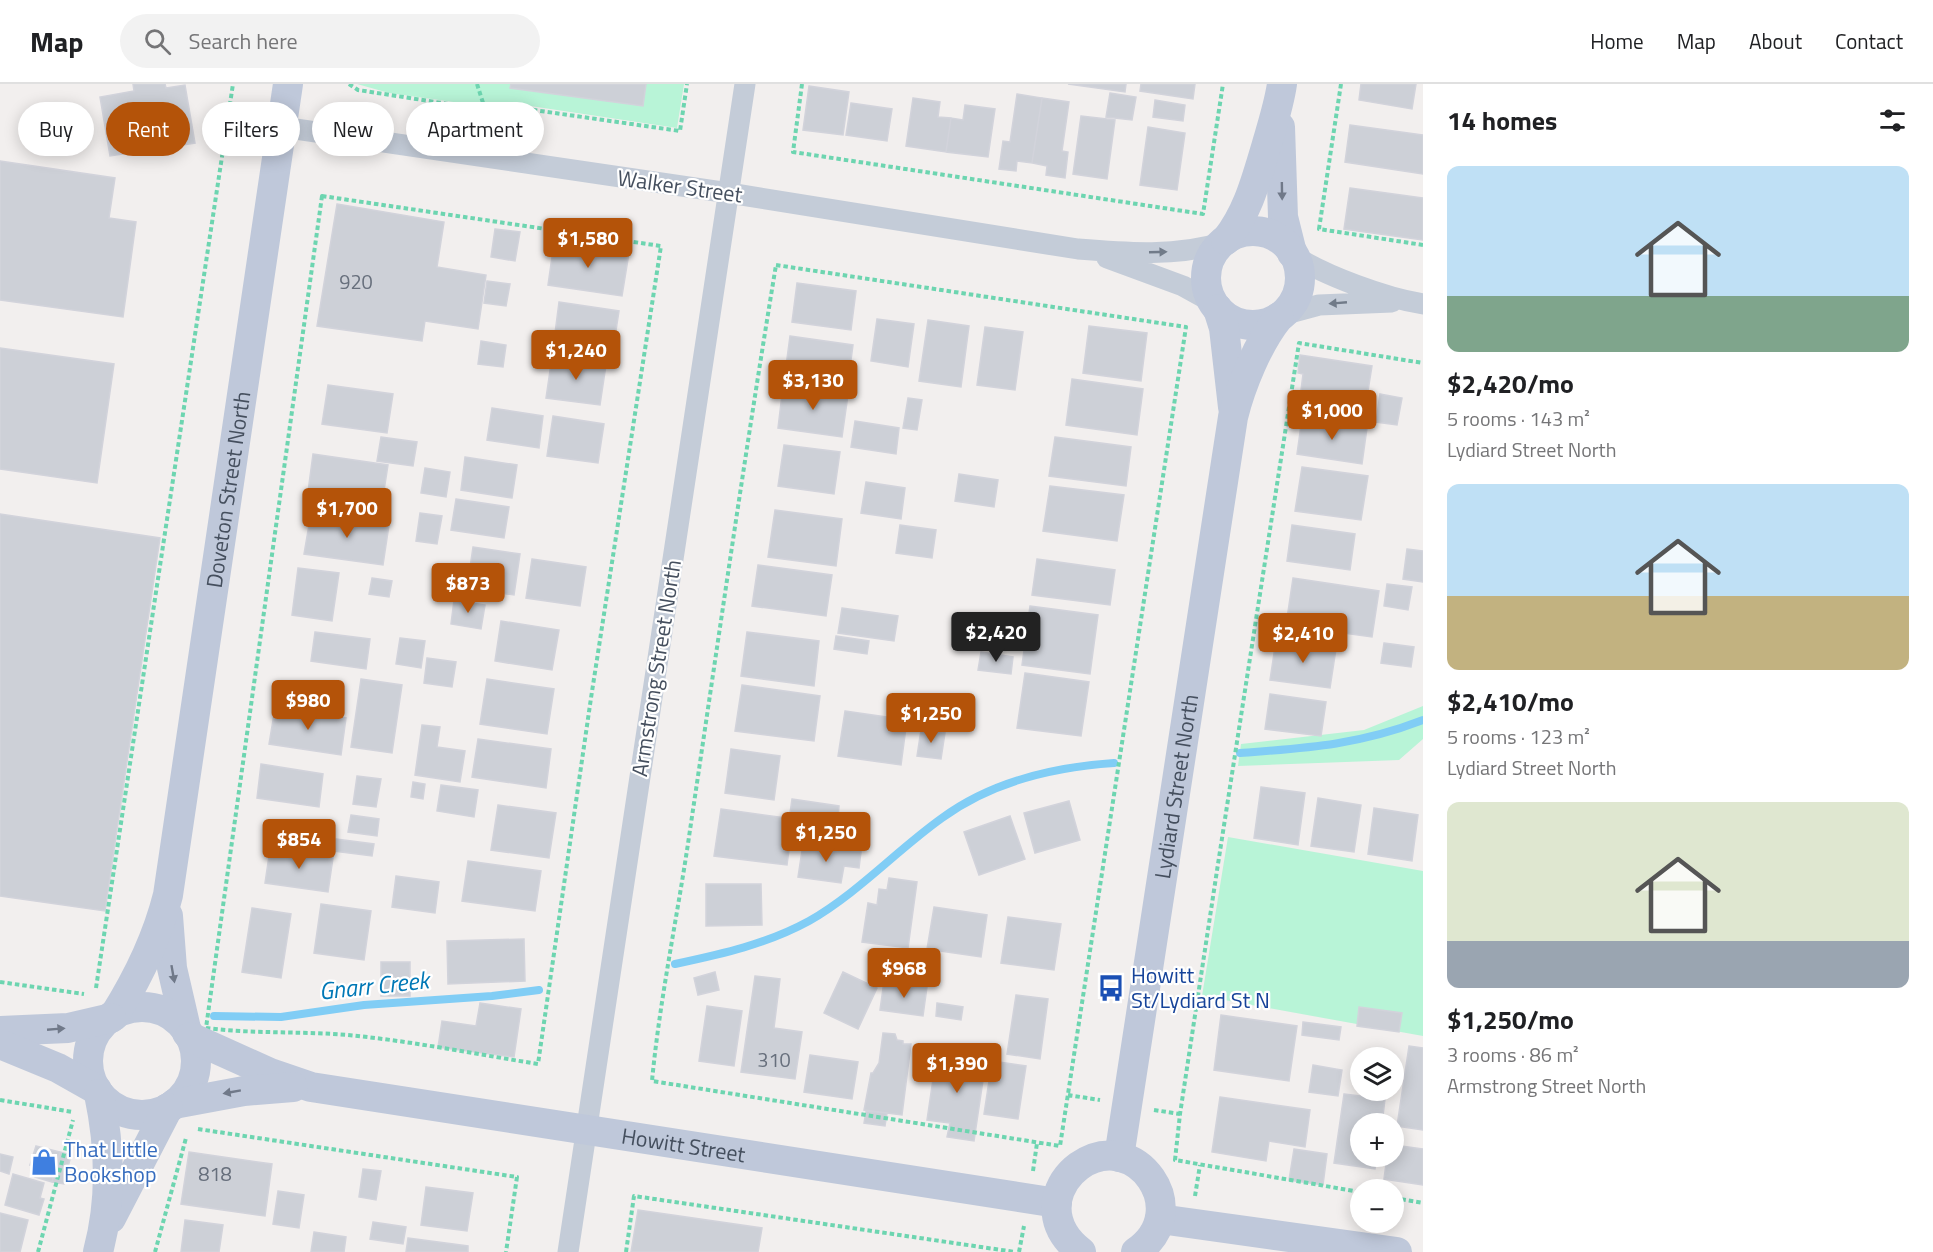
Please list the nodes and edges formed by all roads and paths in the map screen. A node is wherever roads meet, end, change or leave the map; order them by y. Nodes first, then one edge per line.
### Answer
1 (233, 84) edge
2 (288, 84) edge
3 (349, 84) edge
4 (477, 84) edge
5 (687, 84) edge
6 (745, 84) edge
7 (802, 84) edge
8 (1223, 84) edge
9 (1341, 84) edge
10 (1282, 88) edge
11 (285, 102) edge
12 (438, 102) edge
13 (483, 102) edge
14 (544, 111) edge
15 (300, 130) edge
16 (278, 156) edge
17 (729, 193) junction
18 (1225, 241) junction
19 (1423, 245) edge
20 (1078, 249) junction
21 (1293, 254) junction
22 (776, 265) joint
23 (1420, 303) edge
24 (1215, 305) junction
25 (1280, 316) junction
26 (1423, 363) edge
27 (1233, 417) junction
28 (168, 895) junction
29 (0, 982) edge
30 (112, 1017) junction
31 (0, 1031) edge
32 (194, 1032) junction
33 (0, 1044) edge
34 (311, 1087) junction
35 (98, 1092) junction
36 (0, 1100) edge
37 (171, 1106) junction
38 (587, 1130) junction
39 (1119, 1157) junction
40 (1350, 1190) edge
41 (1404, 1200) edge
42 (1057, 1203) junction
43 (1423, 1203) edge
44 (1160, 1219) junction
45 (100, 1243) edge
46 (38, 1252) edge
47 (155, 1252) edge
48 (506, 1252) edge
49 (568, 1252) edge
50 (626, 1252) edge
51 (1016, 1252) edge
52 (1081, 1252) edge
53 (1136, 1252) edge
54 (1397, 1252) edge

1 - 29 path
2 - 11 street, Doveton Street North
3 - 12 path
4 - 13 path
5 - 14 path
6 - 17 street, Armstrong Street North
7 - 8 path
9 - 19 path
10 - 18 street
10 -> 21 street
15 - 17 street, Walker Street
16 - 28 street, Doveton Street North
17 - 20 street, Walker Street
17 - 38 street, Armstrong Street North
20 -> 18 street, Walker Street
18 - 21 street
18 - 24 street
20 - 24 street, Walker Street
21 - 23 street
21 - 25 street
22 - 22 path
23 -> 25 street
24 - 25 street
24 - 27 street, Lydiard Street North
25 - 27 street, Lydiard Street North
26 - 40 path
27 - 39 street, Lydiard Street North
28 - 30 street, Doveton Street North
28 -> 32 street, Doveton Street North
31 -> 30 street
30 - 32 street
30 - 35 street
32 - 32 path
32 - 34 street, Howitt Street
32 - 37 street
33 - 35 street
34 -> 37 street, Howitt Street
34 - 38 street, Howitt Street
35 - 37 street
35 - 45 street
36 - 46 path
37 - 45 street
38 - 42 street, Howitt Street
38 - 49 street, Armstrong Street North
39 - 42 street
39 - 44 street
41 - 43 path
42 - 52 street
44 - 53 street
44 - 54 street
47 - 48 path
50 - 51 path

